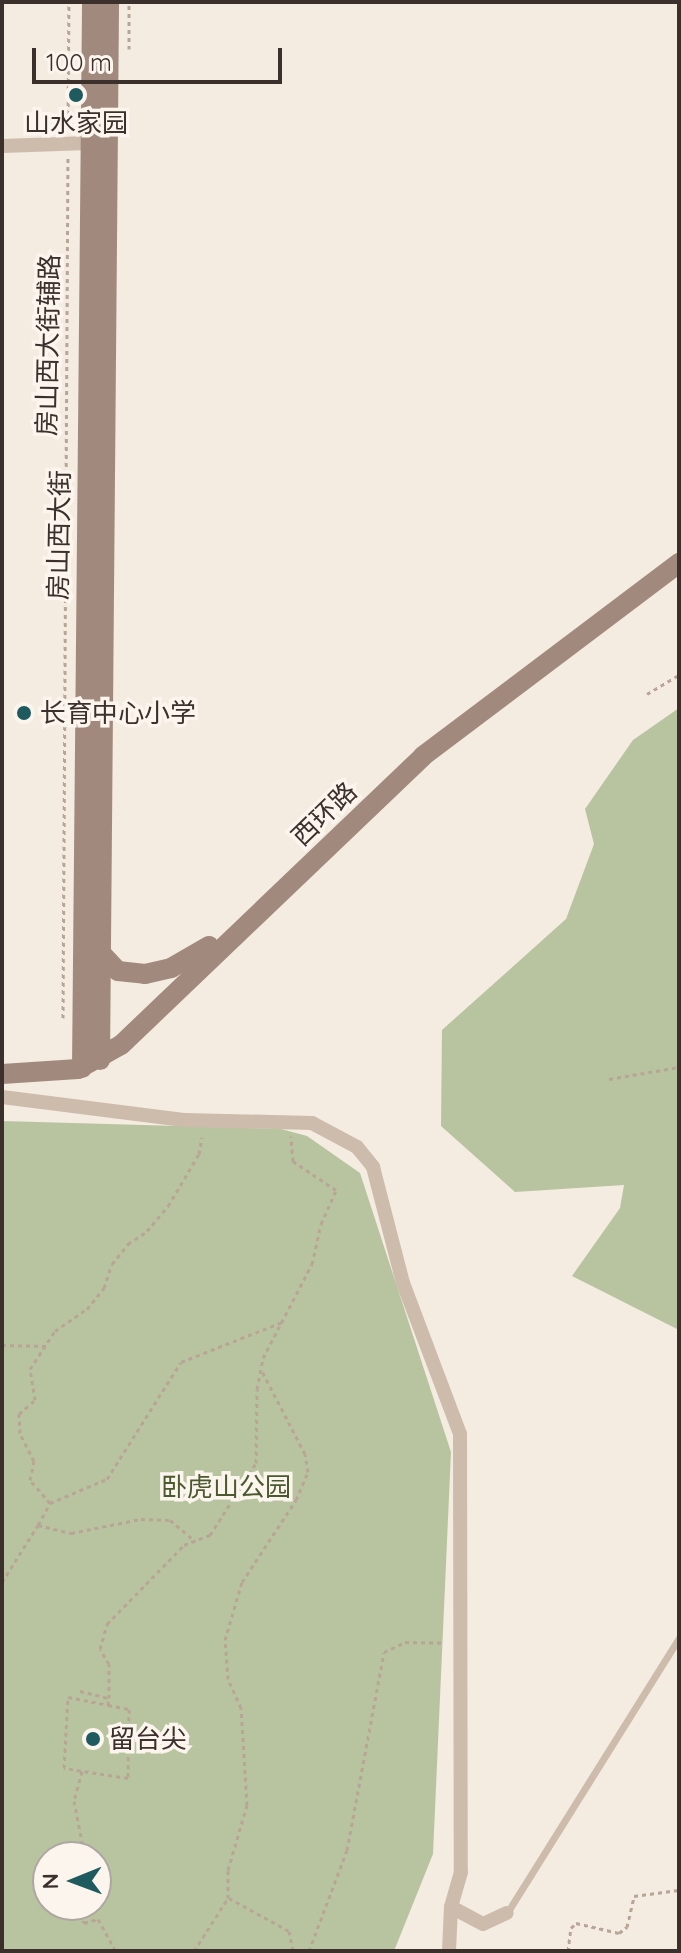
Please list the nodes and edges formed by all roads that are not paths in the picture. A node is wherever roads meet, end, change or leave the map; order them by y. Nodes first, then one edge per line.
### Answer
1 (92, 2) edge
2 (109, 2) edge
3 (89, 143) junction
4 (2, 146) edge
5 (679, 551) edge
6 (679, 563) edge
7 (209, 946) junction
8 (100, 952) junction
9 (85, 1058) junction
10 (2, 1062) edge
11 (2, 1074) edge
12 (2, 1097) edge
13 (679, 1638) edge
14 (451, 1907) junction
15 (507, 1913) joint
16 (449, 1951) edge

1 - 3 main road, 房山西大街
2 - 8 main road, 房山西大街
3 - 4 street
3 - 9 main road, 房山西大街
5 - 7 main road, 西环路
6 - 9 main road, 西环路
7 - 8 main road
7 - 9 main road, 西环路
8 - 9 main road, 房山西大街
9 - 10 main road
9 - 11 main road
12 - 14 street
13 - 15 lane
14 - 15 street
14 - 16 street

